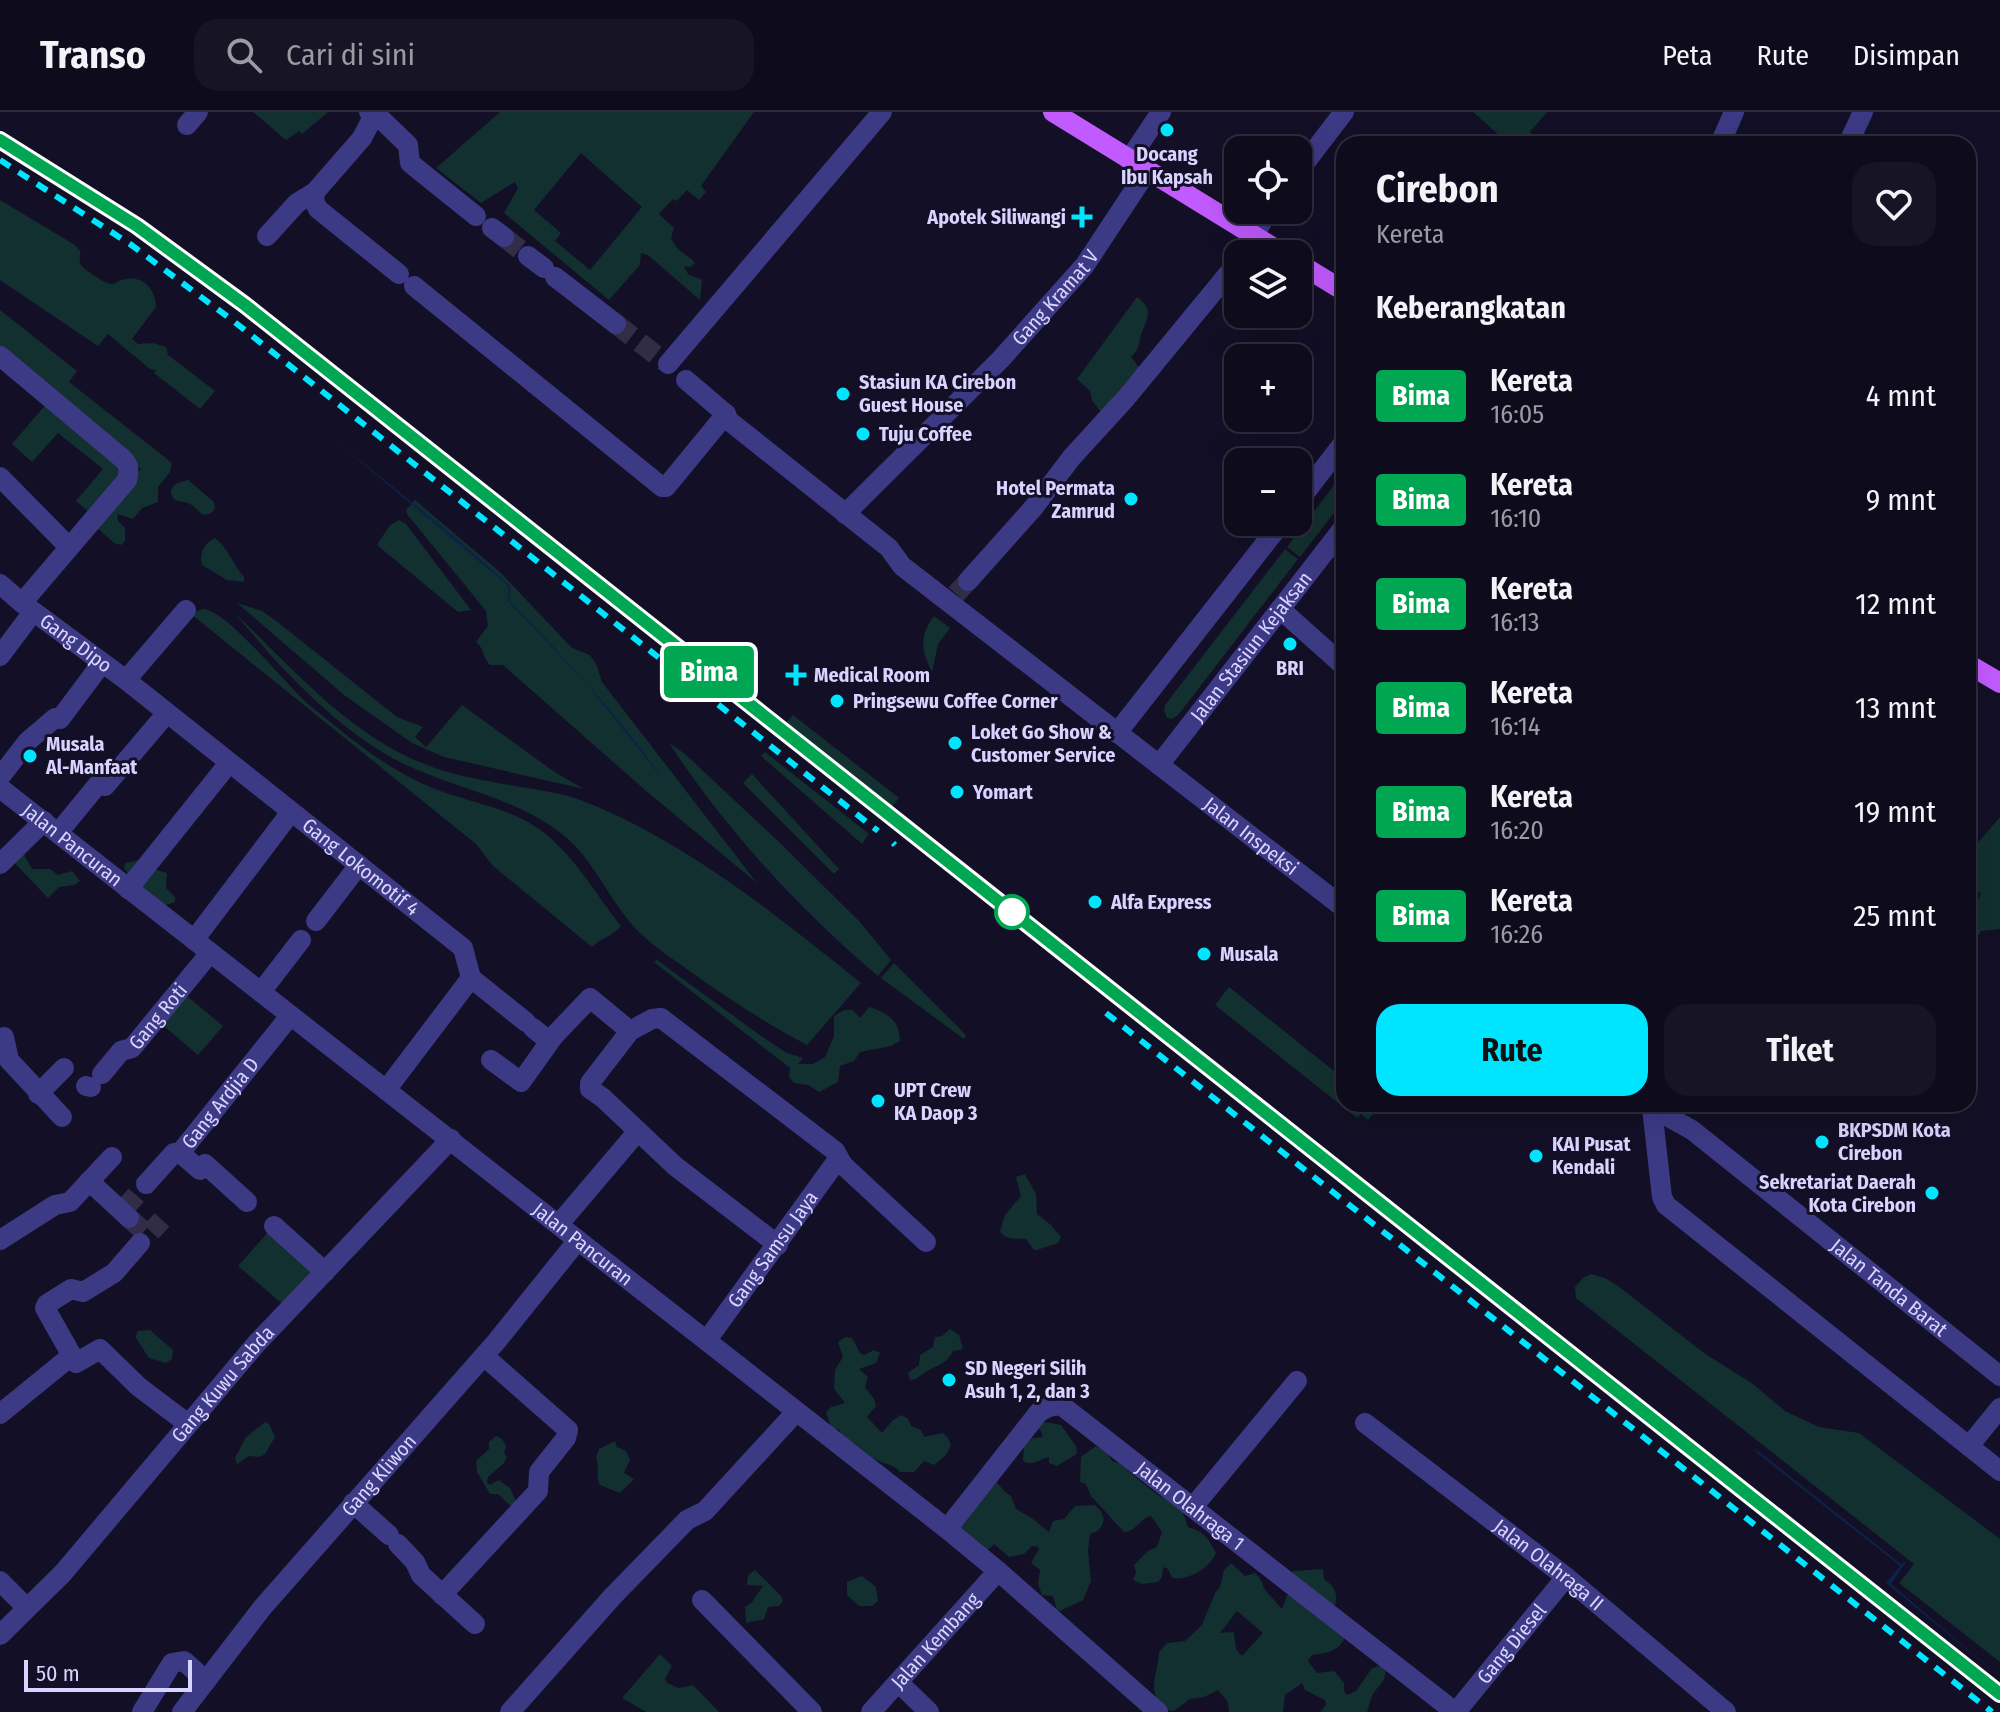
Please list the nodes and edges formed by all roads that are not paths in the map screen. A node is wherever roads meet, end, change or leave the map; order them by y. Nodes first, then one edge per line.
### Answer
1 (882, 112) edge
2 (1053, 112) edge
3 (1161, 112) edge
4 (1344, 112) edge
5 (1734, 112) edge
6 (371, 115) edge
7 (1858, 116) edge
8 (1724, 136) edge
9 (1851, 136) edge
10 (1312, 154) edge
11 (1138, 165) junction
12 (315, 192) junction
13 (1261, 224) edge
14 (490, 227) tunnel mouth
15 (267, 236) dead end
16 (1254, 236) junction
17 (1251, 240) edge
18 (1261, 240) edge
19 (542, 267) tunnel mouth
20 (1312, 272) edge
21 (1224, 278) edge
22 (1336, 286) edge
23 (616, 324) tunnel mouth
24 (0, 356) edge
25 (726, 414) junction
26 (1336, 452) edge
27 (0, 477) edge
28 (1312, 484) edge
29 (845, 514) junction
30 (1271, 536) edge
31 (1336, 537) edge
32 (68, 546) junction
33 (0, 584) edge
34 (958, 593) junction
35 (27, 608) junction
36 (1280, 609) junction
37 (186, 610) dead end
38 (0, 656) edge
39 (1336, 659) edge
40 (102, 663) junction
41 (1976, 669) edge
42 (126, 680) junction
43 (2000, 683) edge
44 (167, 713) junction
45 (1117, 733) junction
46 (229, 763) junction
47 (1159, 765) junction
48 (0, 777) edge
49 (0, 788) edge
50 (291, 812) junction
51 (51, 827) junction
52 (0, 864) edge
53 (359, 865) junction
54 (128, 889) junction
55 (1336, 902) edge
56 (316, 921) dead end
57 (301, 940) dead end
58 (202, 947) junction
59 (471, 978) junction
60 (261, 992) junction
61 (290, 1016) junction
62 (630, 1031) junction
63 (4, 1037) dead end
64 (551, 1040) junction
65 (491, 1060) dead end
66 (64, 1068) dead end
67 (93, 1082) dead end
68 (386, 1090) junction
69 (38, 1094) junction
70 (1649, 1112) edge
71 (1658, 1112) edge
72 (62, 1117) dead end
73 (638, 1131) junction
74 (451, 1139) junction
75 (180, 1153) junction
76 (112, 1157) dead end
77 (838, 1159) junction
78 (89, 1181) junction
79 (146, 1184) tunnel mouth
80 (124, 1213) tunnel mouth
81 (559, 1224) junction
82 (0, 1240) edge
83 (578, 1240) junction
84 (926, 1242) dead end
85 (140, 1243) dead end
86 (778, 1245) junction
87 (325, 1272) junction
88 (707, 1340) junction
89 (484, 1356) junction
90 (70, 1357) junction
91 (2000, 1376) edge
92 (1297, 1381) dead end
93 (2000, 1408) edge
94 (796, 1412) junction
95 (0, 1414) edge
96 (1365, 1423) dead end
97 (188, 1424) junction
98 (1969, 1446) junction
99 (2000, 1471) edge
100 (353, 1503) junction
101 (1193, 1507) junction
102 (947, 1529) junction
103 (998, 1571) junction
104 (1566, 1577) junction
105 (0, 1581) edge
106 (442, 1595) junction
107 (702, 1600) dead end
108 (27, 1608) junction
109 (475, 1624) dead end
110 (0, 1635) edge
111 (206, 1681) junction
112 (899, 1683) junction
113 (1153, 1710) edge
114 (142, 1712) edge
115 (182, 1712) edge
116 (510, 1712) edge
117 (812, 1712) edge
118 (871, 1712) edge
119 (929, 1712) edge
120 (1456, 1712) edge
121 (1726, 1712) edge

1 - 25 street, Jalan Inspeksi
2 - 11 main road
3 - 11 street, Gang Kramat V
4 - 10 street
5 - 8 street
6 - 12 street
6 - 14 street
7 - 9 street
11 - 16 main road
11 - 29 street, Gang Kramat V
12 - 15 street
12 - 25 street
13 - 16 street
16 - 17 street
16 - 18 main road
19 - 23 street
20 - 22 main road
21 - 34 street
24 - 32 street
25 - 29 street, Jalan Inspeksi
26 - 28 street
27 - 32 street
29 - 34 street, Jalan Inspeksi
30 - 45 street
31 - 36 street, Jalan Stasiun Kejaksan
32 - 35 street
33 - 35 street
34 - 45 street, Jalan Inspeksi
35 - 38 street, Gang Dipo
35 - 40 street, Gang Dipo
36 - 39 street
36 - 47 street, Jalan Stasiun Kejaksan
37 - 42 street, Gang Dipo
40 - 42 street, Gang Dipo
40 - 48 street
41 - 43 main road
42 - 44 street, Gang Lokomotif 4
44 - 46 street, Gang Lokomotif 4
44 - 51 street
45 - 47 street, Jalan Inspeksi
46 - 50 street, Gang Lokomotif 4
46 - 54 street
47 - 55 street, Jalan Inspeksi
49 - 51 street, Jalan Pancuran
50 - 53 street, Gang Lokomotif 4
50 - 58 street, Gang Roti
51 - 52 street
51 - 54 street, Jalan Pancuran
53 - 56 street
53 - 59 street, Gang Lokomotif 4
54 - 58 street, Jalan Pancuran
57 - 60 street
58 - 60 street, Jalan Pancuran
58 - 67 street, Gang Roti
59 - 64 street
59 - 68 street
60 - 61 street, Jalan Pancuran
61 - 68 street, Jalan Pancuran
61 - 75 street, Gang Ardjia D
62 - 64 street
62 - 73 street
62 - 77 street
63 - 69 street
64 - 65 street
66 - 69 street
68 - 74 street, Jalan Pancuran
69 - 72 street
70 - 98 street
71 - 91 street, Jalan Tanda Barat
73 - 81 street
73 - 86 street
74 - 81 street, Jalan Pancuran
74 - 87 street, Gang Kuwu Sabda
75 - 79 street, Gang Ardjia D
75 - 87 street
76 - 78 street
77 - 84 street
77 - 86 street, Gang Samsu Jaya
78 - 80 street
78 - 82 street
81 - 83 street, Jalan Pancuran
83 - 88 street, Jalan Pancuran
83 - 89 street, Gang Kliwon
85 - 90 street
86 - 88 street, Gang Samsu Jaya
87 - 97 street, Gang Kuwu Sabda
88 - 94 street, Jalan Pancuran
89 - 100 street, Gang Kliwon
89 - 106 street
90 - 95 street
90 - 97 street
92 - 101 street
93 - 98 street
94 - 102 street, Jalan Pancuran
94 - 116 street
96 - 104 street, Jalan Olahraga II
97 - 108 street, Gang Kuwu Sabda
98 - 99 street
100 - 106 street
100 - 111 street, Gang Kliwon
101 - 102 street, Jalan Olahraga 1
101 - 120 street, Jalan Olahraga 1
102 - 103 street, Jalan Pancuran
103 - 112 street, Jalan Kembang
103 - 113 street, Jalan Pancuran
104 - 120 street, Gang Diesel
104 - 121 street, Jalan Olahraga II
105 - 108 street
106 - 109 street
107 - 117 street
108 - 110 street, Gang Kuwu Sabda
111 - 114 street
111 - 115 street, Gang Kliwon
112 - 118 street, Jalan Kembang
112 - 119 street

